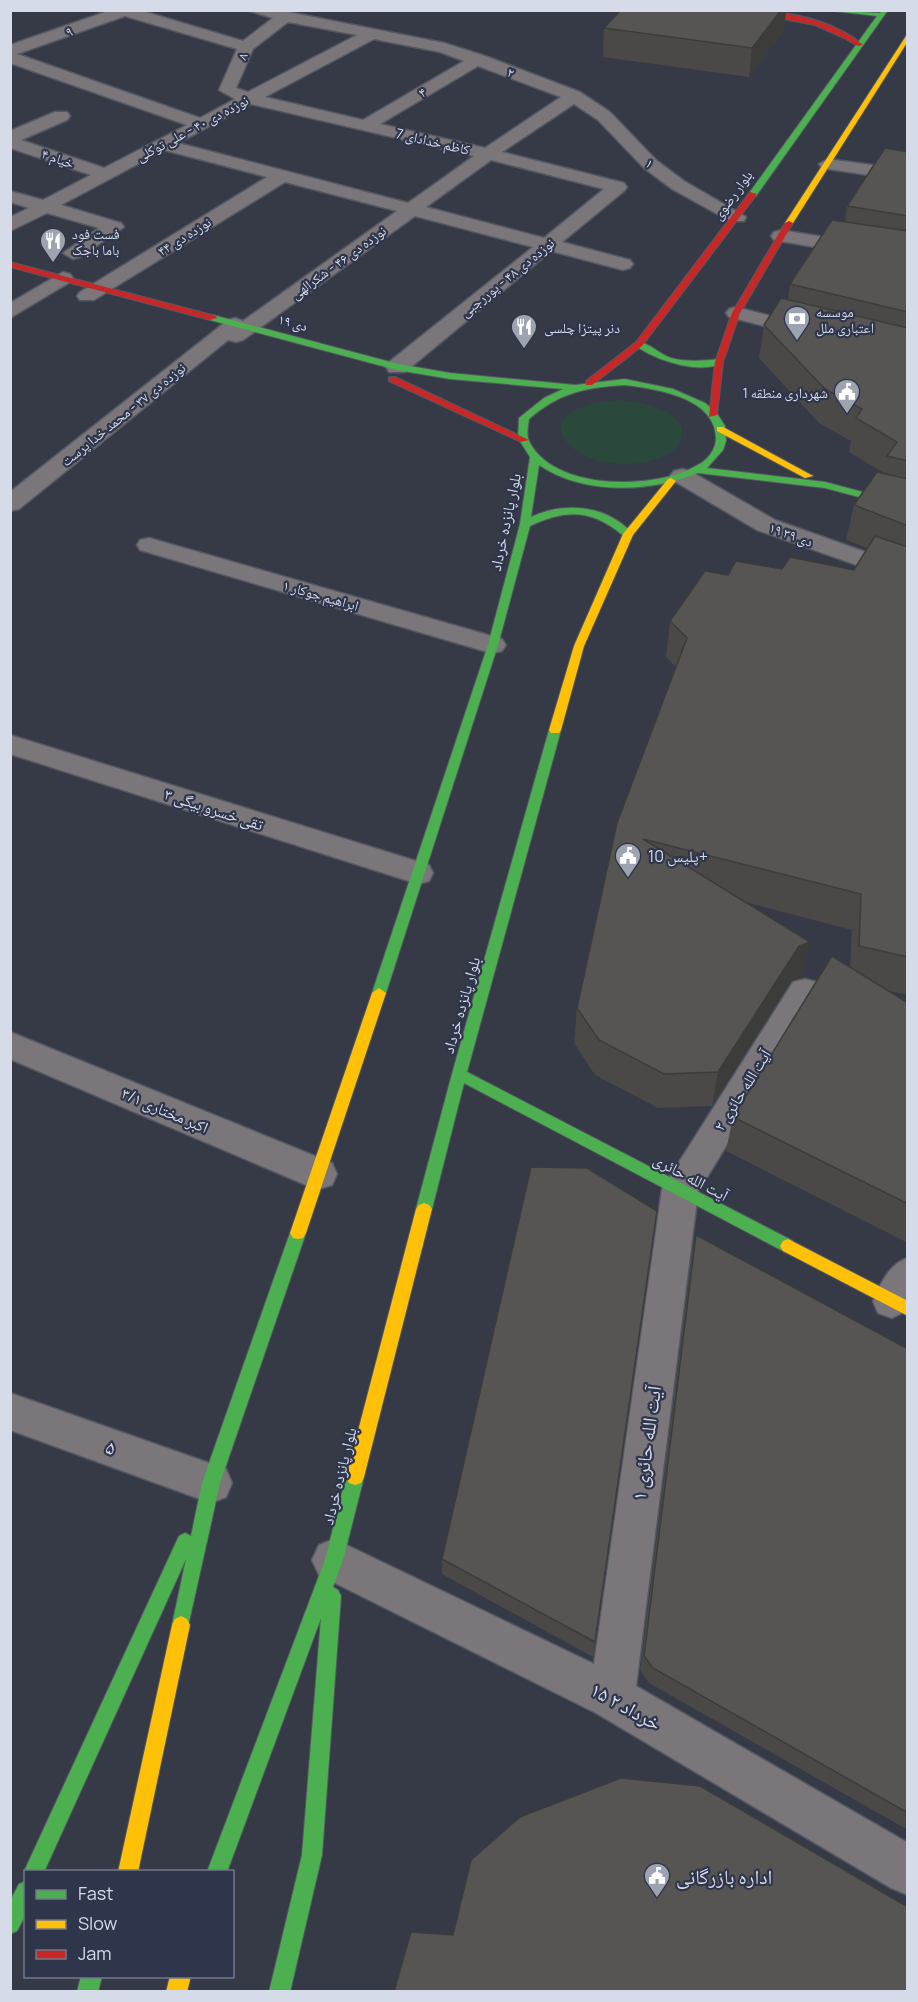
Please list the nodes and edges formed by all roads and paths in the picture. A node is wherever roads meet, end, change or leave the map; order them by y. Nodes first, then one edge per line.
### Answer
1 (253, 10) edge
2 (739, 10) edge
3 (125, 11) edge
4 (883, 13) edge
5 (827, 15) edge
6 (284, 17) junction
7 (373, 33) junction
8 (908, 35) edge
9 (860, 45) junction
10 (246, 47) junction
11 (10, 51) edge
12 (10, 57) edge
13 (479, 59) junction
14 (574, 96) junction
15 (248, 98) junction
16 (61, 116) dead end
17 (199, 123) junction
18 (366, 125) junction
19 (10, 140) edge
20 (160, 144) junction
21 (489, 153) junction
22 (828, 164) junction
23 (105, 174) junction
24 (282, 176) junction
25 (908, 176) edge
26 (618, 187) joint
27 (10, 196) edge
28 (43, 207) junction
29 (412, 210) junction
30 (737, 217) junction
31 (10, 225) edge
32 (781, 236) junction
33 (547, 244) junction
34 (73, 253) dead end
35 (908, 257) edge
36 (10, 264) edge
37 (622, 264) dead end
38 (10, 275) edge
39 (57, 282) junction
40 (94, 292) junction
41 (10, 312) edge
42 (736, 313) junction
43 (236, 330) junction
44 (828, 336) edge
45 (639, 344) junction
46 (719, 362) junction
47 (397, 367) junction
48 (589, 383) junction
49 (572, 387) junction
50 (712, 415) junction
51 (720, 429) junction
52 (524, 440) junction
53 (535, 456) junction
54 (684, 476) junction
55 (825, 485) junction
56 (10, 504) edge
57 (908, 507) edge
58 (525, 524) junction
59 (628, 534) junction
60 (150, 545) dead end
61 (908, 576) edge
62 (493, 645) junction
63 (10, 744) edge
64 (418, 873) junction
65 (805, 991) dead end
66 (10, 1045) edge
67 (459, 1074) junction
68 (319, 1174) junction
69 (680, 1190) junction
70 (902, 1295) edge
71 (10, 1411) edge
72 (212, 1483) junction
73 (334, 1560) junction
74 (612, 1697) junction
75 (35, 1870) edge
76 (128, 1870) edge
77 (218, 1870) edge
78 (908, 1871) edge
79 (24, 1895) edge
80 (10, 1924) edge
81 (279, 1992) edge

1 - 6 street, ۲
2 - 5 main road
3 - 10 street
3 - 11 street, ۹
4 - 5 main road
4 - 9 main road, بلوار رضوی
5 - 9 main road
6 - 7 street, ۲
6 - 10 street, ۸
7 - 13 street, ۲
7 - 15 street, نوزده دی ۴۰ - علی توکلی
8 - 22 main road
9 - 30 main road, بلوار رضوی
10 - 15 street, ۸
12 - 17 street
13 - 14 street, ۲
13 - 18 street, ۴
14 - 21 street
14 - 30 street, ۱
15 - 17 street, نوزده دی ۴۰ - علی توکلی
15 - 18 street, 7 کاظم خدادای
16 - 19 street
17 - 20 street, نوزده دی ۴۰ - علی توکلی
18 - 21 street, 7 کاظم خدادای
19 - 23 street, ۴ خیام
20 - 23 street, نوزده دی ۴۰ - علی توکلی
20 - 24 street
21 - 26 street, 7 کاظم خدادای
21 - 29 street
22 - 25 street
22 - 32 main road
23 - 28 street, نوزده دی ۴۰ - علی توکلی
24 - 29 street
24 - 40 street, نوزده دی ۴۴
26 - 33 street, نوزده دی ۴۸ - پوررجبی
27 - 28 street
28 - 31 street, نوزده دی ۴۰ - علی توکلی
28 - 34 street
29 - 33 street
29 - 43 street, نوزده دی ۴۶ - شکرالهی
30 - 45 main road, بلوار رضوی
32 - 35 street
32 - 42 main road
33 - 37 street
33 - 47 street, نوزده دی ۴۸ - پوررجبی
36 - 39 main road, ۱۹ دی
38 - 39 main road, ۱۹ دی
39 - 40 main road, ۱۹ دی
39 - 41 street
40 - 43 main road, ۱۹ دی
42 - 44 street
42 - 46 main road
43 - 47 main road, ۱۹ دی
43 - 52 main road, ۱۹ دی
43 - 56 street, نوزده دی ۳۷ - محمد خدا پرست
45 - 46 main road
45 - 48 main road, بلوار رضوی
46 - 50 main road
47 - 49 main road, ۱۹ دی
48 - 49 main road
48 - 50 main road
49 - 52 main road
50 - 51 main road
51 - 54 main road, بلوار پانزده خرداد
51 - 55 main road
52 - 53 main road
53 - 54 main road
53 - 58 main road, بلوار پانزده خرداد
54 - 55 main road
54 - 59 main road, بلوار پانزده خرداد
54 - 61 street, ۱۹ دی ۳۹
55 - 57 main road
58 - 59 main road
58 - 62 main road, بلوار پانزده خرداد
59 - 67 main road, بلوار پانزده خرداد
60 - 62 street, ۱ ابراهیم جوکار
62 - 64 main road, بلوار پانزده خرداد
63 - 64 street, ۳ تقی خسرو بیگی
64 - 68 main road, بلوار پانزده خرداد
65 - 69 street, آیت الله حائری ۲
66 - 68 street, ۳/۱ اکبر مختاری
67 - 69 main road, آیت الله حائری
67 - 73 main road, بلوار پانزده خرداد
68 - 72 main road, بلوار پانزده خرداد
69 - 70 main road, آیت الله حائری
69 - 74 street, آیت الله حائری ۱
71 - 72 street, ۵
72 - 75 main road, بلوار پانزده خرداد
72 - 76 main road, بلوار پانزده خرداد
73 - 74 street, ۱۵ خرداد ۲
73 - 77 main road, بلوار پانزده خرداد
73 - 81 main road, بلوار پانزده خرداد
74 - 78 street, ۱۵ خرداد ۲
79 - 80 main road

